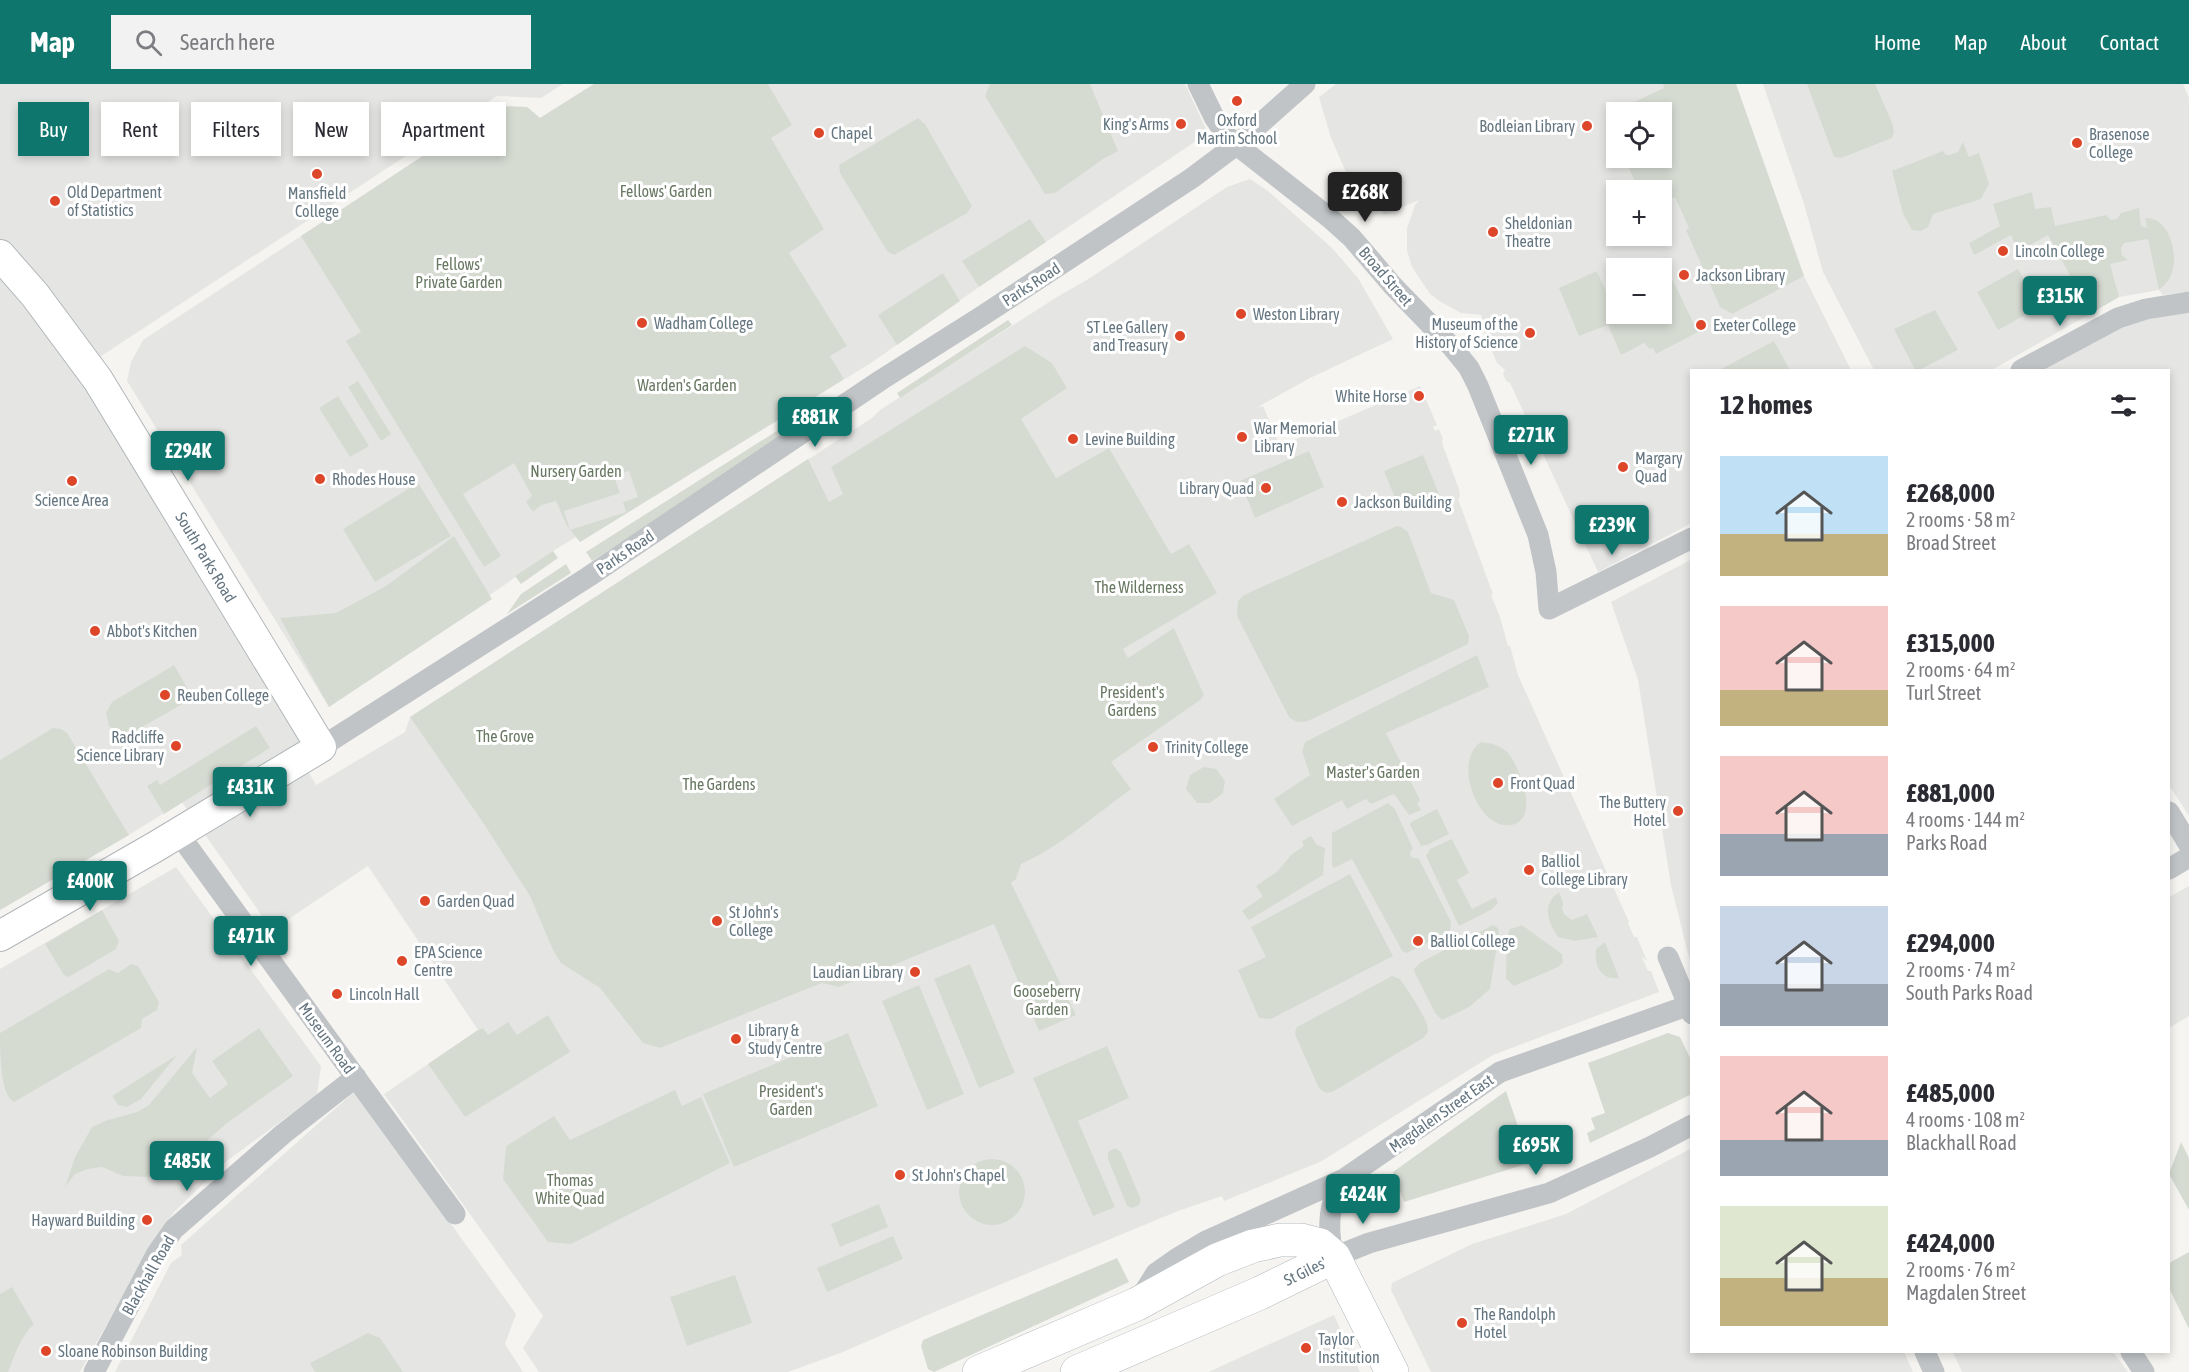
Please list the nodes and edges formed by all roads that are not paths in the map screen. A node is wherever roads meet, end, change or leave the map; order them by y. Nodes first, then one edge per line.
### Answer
1 (1198, 84) edge
2 (1305, 84) edge
3 (1236, 145) junction
4 (0, 255) edge
5 (2189, 302) edge
6 (2023, 369) edge
7 (1690, 539) edge
8 (321, 747) junction
9 (2170, 814) edge
10 (178, 833) junction
11 (2189, 845) edge
12 (2189, 857) edge
13 (2170, 868) edge
14 (0, 936) edge
15 (1668, 957) dead end
16 (1690, 1010) edge
17 (356, 1077) junction
18 (1690, 1126) edge
19 (1347, 1177) junction
20 (455, 1214) dead end
21 (1334, 1257) junction
22 (1137, 1304) junction
23 (1925, 1353) edge
24 (2132, 1353) edge
25 (94, 1372) edge
26 (979, 1372) edge
27 (1077, 1372) edge
28 (1392, 1372) edge
29 (1934, 1372) edge
30 (2144, 1372) edge

1 - 3 street, Broad Street
2 - 3 street, Parks Road
3 - 7 street, Broad Street
3 - 8 street, Parks Road
4 - 8 street, South Parks Road
5 - 6 street
8 - 10 street, Parks Road
9 - 11 street
10 - 14 street, Parks Road
10 - 17 street, Museum Road
12 - 13 street
15 - 16 street
16 - 19 street, Magdalen Street East
17 - 20 street, Museum Road
17 - 25 street, Blackhall Road
18 - 21 street
19 - 21 street, Magdalen Street East
19 - 22 street
21 - 22 main road, St Giles'
21 - 27 main road, St Giles'
21 - 28 main road
22 - 26 main road, St Giles'
23 - 29 street
24 - 30 street

